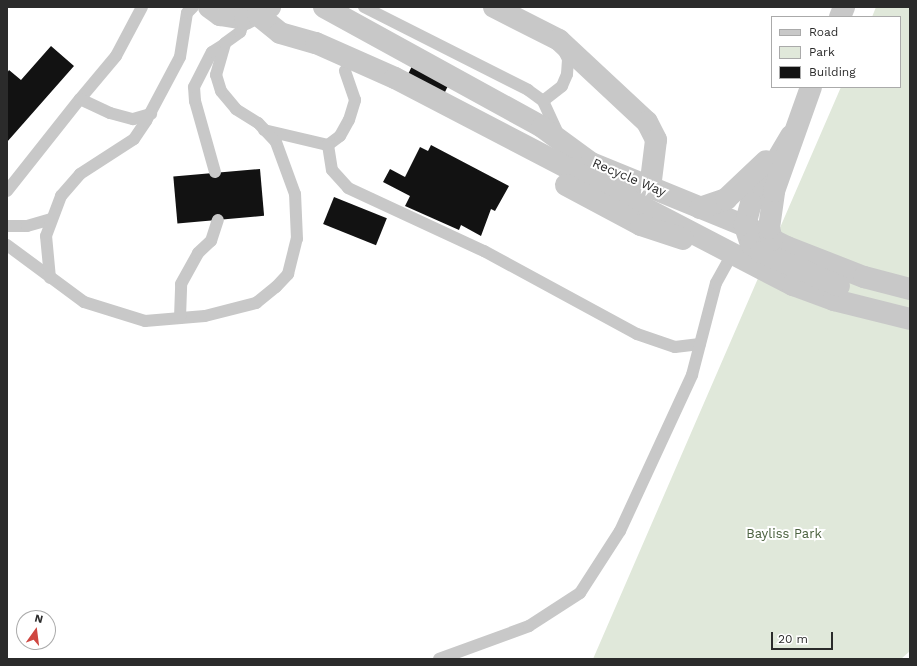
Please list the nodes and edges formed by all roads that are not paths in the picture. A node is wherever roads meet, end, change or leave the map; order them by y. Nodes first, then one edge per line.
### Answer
1 (142, 7) edge
2 (209, 7) edge
3 (324, 7) edge
4 (364, 7) edge
5 (494, 7) edge
6 (188, 9) edge
7 (258, 14) edge
8 (280, 33) junction
9 (559, 40) junction
10 (226, 43) junction
11 (345, 71) junction
12 (811, 88) edge
13 (80, 99) junction
14 (543, 101) junction
15 (151, 114) junction
16 (264, 130) junction
17 (562, 141) junction
18 (785, 144) junction
19 (328, 145) junction
20 (215, 172) dead end
21 (650, 188) junction
22 (7, 191) edge
23 (700, 208) junction
24 (51, 219) junction
25 (218, 220) dead end
26 (7, 226) edge
27 (745, 226) junction
28 (772, 240) junction
29 (7, 245) edge
30 (732, 254) junction
31 (50, 278) junction
32 (910, 289) edge
33 (910, 311) edge
34 (180, 318) junction
35 (910, 319) edge
36 (700, 344) junction
37 (440, 659) edge

1 - 13 lane
2 - 7 street
3 - 17 street, Recycle Way
4 - 14 lane
5 - 9 street
6 - 15 lane
7 - 8 street
7 - 10 lane
8 - 11 street
8 - 30 street
9 - 14 lane
9 - 21 street
10 - 16 lane
10 - 20 lane
11 - 19 lane
11 - 30 street
12 - 18 street
13 - 15 lane
13 - 22 lane
14 - 17 lane
15 - 24 lane
16 - 19 lane
16 - 34 lane
17 - 21 street, Recycle Way
18 - 23 street
18 - 27 street
18 - 28 street
19 - 36 lane
21 - 23 street, Recycle Way
23 - 27 street, Recycle Way
24 - 26 lane
24 - 31 lane
25 - 34 lane
27 - 28 street, Recycle Way
27 - 33 street
28 - 32 street, Recycle Way
29 - 31 lane
30 - 35 street
30 - 36 lane
31 - 34 lane
36 - 37 lane

